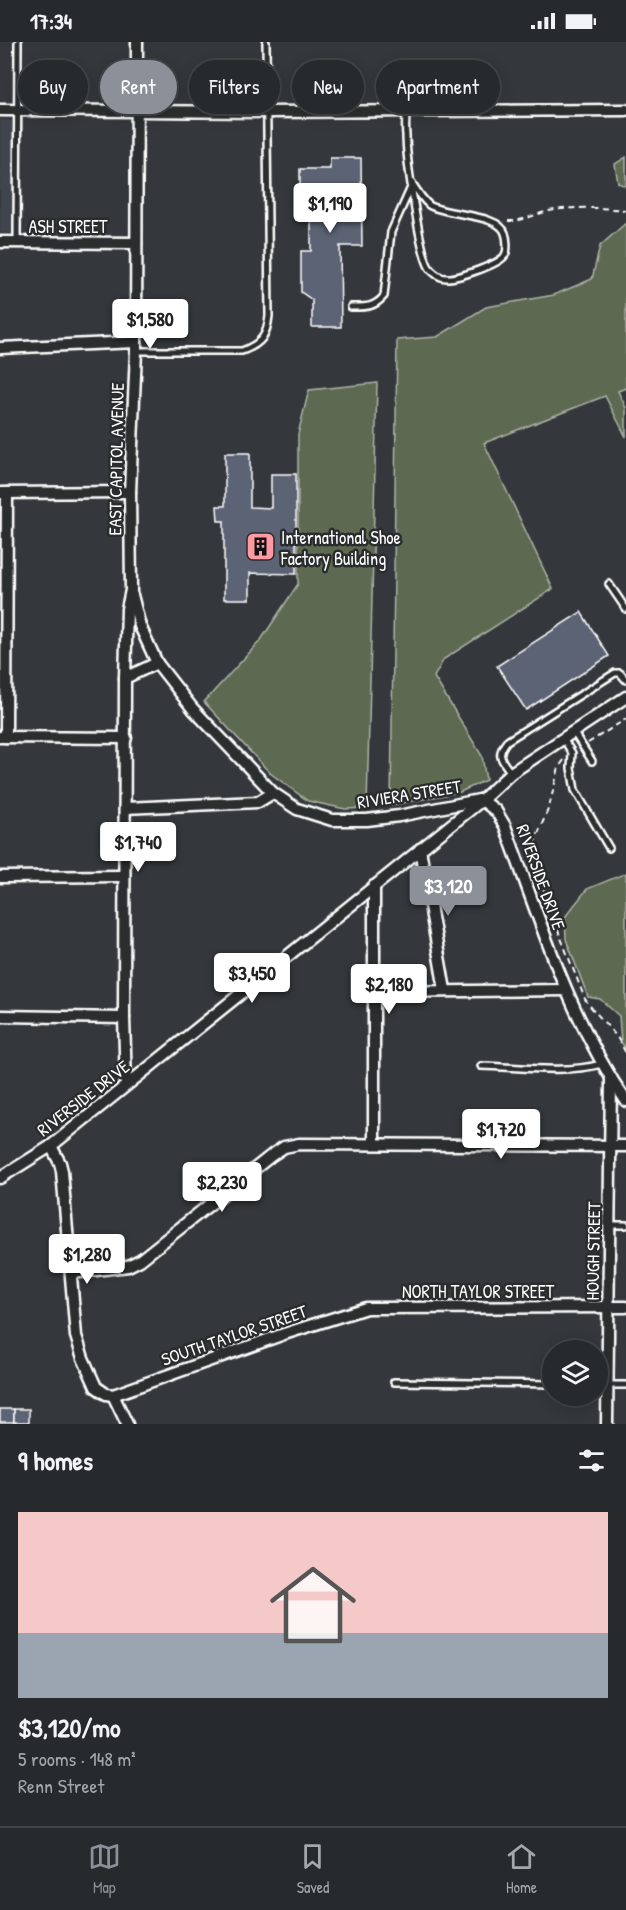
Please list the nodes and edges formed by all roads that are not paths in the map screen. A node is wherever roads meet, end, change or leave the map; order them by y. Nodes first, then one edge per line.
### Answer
1 (18, 42) edge
2 (137, 42) edge
3 (266, 42) edge
4 (137, 60) edge
5 (266, 60) edge
6 (0, 110) edge
7 (17, 110) junction
8 (376, 110) edge
9 (500, 110) edge
10 (626, 110) edge
11 (100, 111) edge
12 (280, 112) edge
13 (137, 114) edge
14 (266, 114) edge
15 (406, 114) edge
16 (412, 183) junction
17 (0, 242) edge
18 (17, 242) junction
19 (136, 243) junction
20 (351, 307) dead end
21 (136, 346) junction
22 (0, 348) edge
23 (130, 492) junction
24 (4, 493) edge
25 (609, 584) dead end
26 (131, 590) junction
27 (626, 609) edge
28 (4, 613) edge
29 (157, 663) junction
30 (125, 678) junction
31 (626, 681) edge
32 (626, 697) edge
33 (574, 733) junction
34 (3, 737) edge
35 (126, 738) junction
36 (564, 740) junction
37 (592, 761) dead end
38 (511, 773) junction
39 (273, 793) junction
40 (482, 800) junction
41 (124, 808) junction
42 (609, 848) dead end
43 (420, 849) junction
44 (124, 876) junction
45 (0, 877) edge
46 (374, 886) junction
47 (445, 990) junction
48 (566, 990) junction
49 (375, 992) junction
50 (0, 1016) edge
51 (124, 1018) junction
52 (602, 1064) junction
53 (481, 1066) dead end
54 (611, 1079) junction
55 (126, 1084) junction
56 (626, 1101) edge
57 (374, 1144) junction
58 (51, 1146) junction
59 (626, 1146) edge
60 (610, 1147) junction
61 (0, 1178) edge
62 (609, 1225) junction
63 (626, 1225) edge
64 (72, 1273) junction
65 (609, 1307) junction
66 (626, 1307) edge
67 (366, 1308) joint
68 (606, 1340) edge
69 (394, 1382) dead end
70 (542, 1384) edge
71 (608, 1385) edge
72 (626, 1385) edge
73 (113, 1395) junction
74 (605, 1406) edge
75 (127, 1424) edge
76 (607, 1424) edge

1 - 7 lane
2 - 4 street, EAST CAPITOL AVENUE
3 - 5 lane
6 - 7 street
7 - 11 street
7 - 18 lane
8 - 12 street
9 - 10 street
13 - 19 street, EAST CAPITOL AVENUE
14 - 21 lane
15 - 16 lane
16 - 16 lane
16 - 20 lane
17 - 18 street, ASH STREET
18 - 19 street, ASH STREET
19 - 21 street, EAST CAPITOL AVENUE
21 - 22 street
21 - 23 street, EAST CAPITOL AVENUE
23 - 24 street
23 - 26 street, EAST CAPITOL AVENUE
24 - 28 street
25 - 27 lane
26 - 29 street, EAST CAPITOL AVENUE
26 - 30 street, EAST CAPITOL AVENUE
28 - 34 street
29 - 30 street
29 - 39 street, RIVIERA STREET
30 - 35 street, EAST CAPITOL AVENUE
31 - 38 lane
32 - 33 street, RIVIERA STREET
33 - 36 street, RIVIERA STREET
33 - 37 lane
34 - 35 street
35 - 41 street, EAST CAPITOL AVENUE
36 - 38 street, RIVIERA STREET
36 - 42 lane
38 - 40 street, RIVIERA STREET
39 - 40 street, RIVIERA STREET
39 - 41 street
40 - 43 street, RIVERSIDE DRIVE
40 - 48 street, RIVERSIDE DRIVE
41 - 44 street, EAST CAPITOL AVENUE
43 - 46 street, RIVERSIDE DRIVE
43 - 47 street
44 - 45 street
44 - 51 street, EAST CAPITOL AVENUE
46 - 49 street
46 - 55 street, RIVERSIDE DRIVE
47 - 48 street
47 - 49 street
48 - 52 street, RIVERSIDE DRIVE
49 - 57 street
50 - 51 street
51 - 55 street, EAST CAPITOL AVENUE
52 - 53 lane
52 - 54 street, RIVERSIDE DRIVE
54 - 56 street, RIVERSIDE DRIVE
54 - 60 street, HOUGH STREET
55 - 58 street, RIVERSIDE DRIVE
57 - 60 street
57 - 64 street
58 - 61 street, RIVERSIDE DRIVE
58 - 64 street
59 - 60 street
60 - 62 street, HOUGH STREET
62 - 63 lane
62 - 65 street, HOUGH STREET
64 - 73 street
65 - 66 street, NORTH TAYLOR STREET
65 - 67 street, NORTH TAYLOR STREET
65 - 68 street, HOUGH STREET
67 - 73 street, SOUTH TAYLOR STREET
69 - 70 lane
71 - 72 lane
73 - 75 street
74 - 76 street, HOUGH STREET

